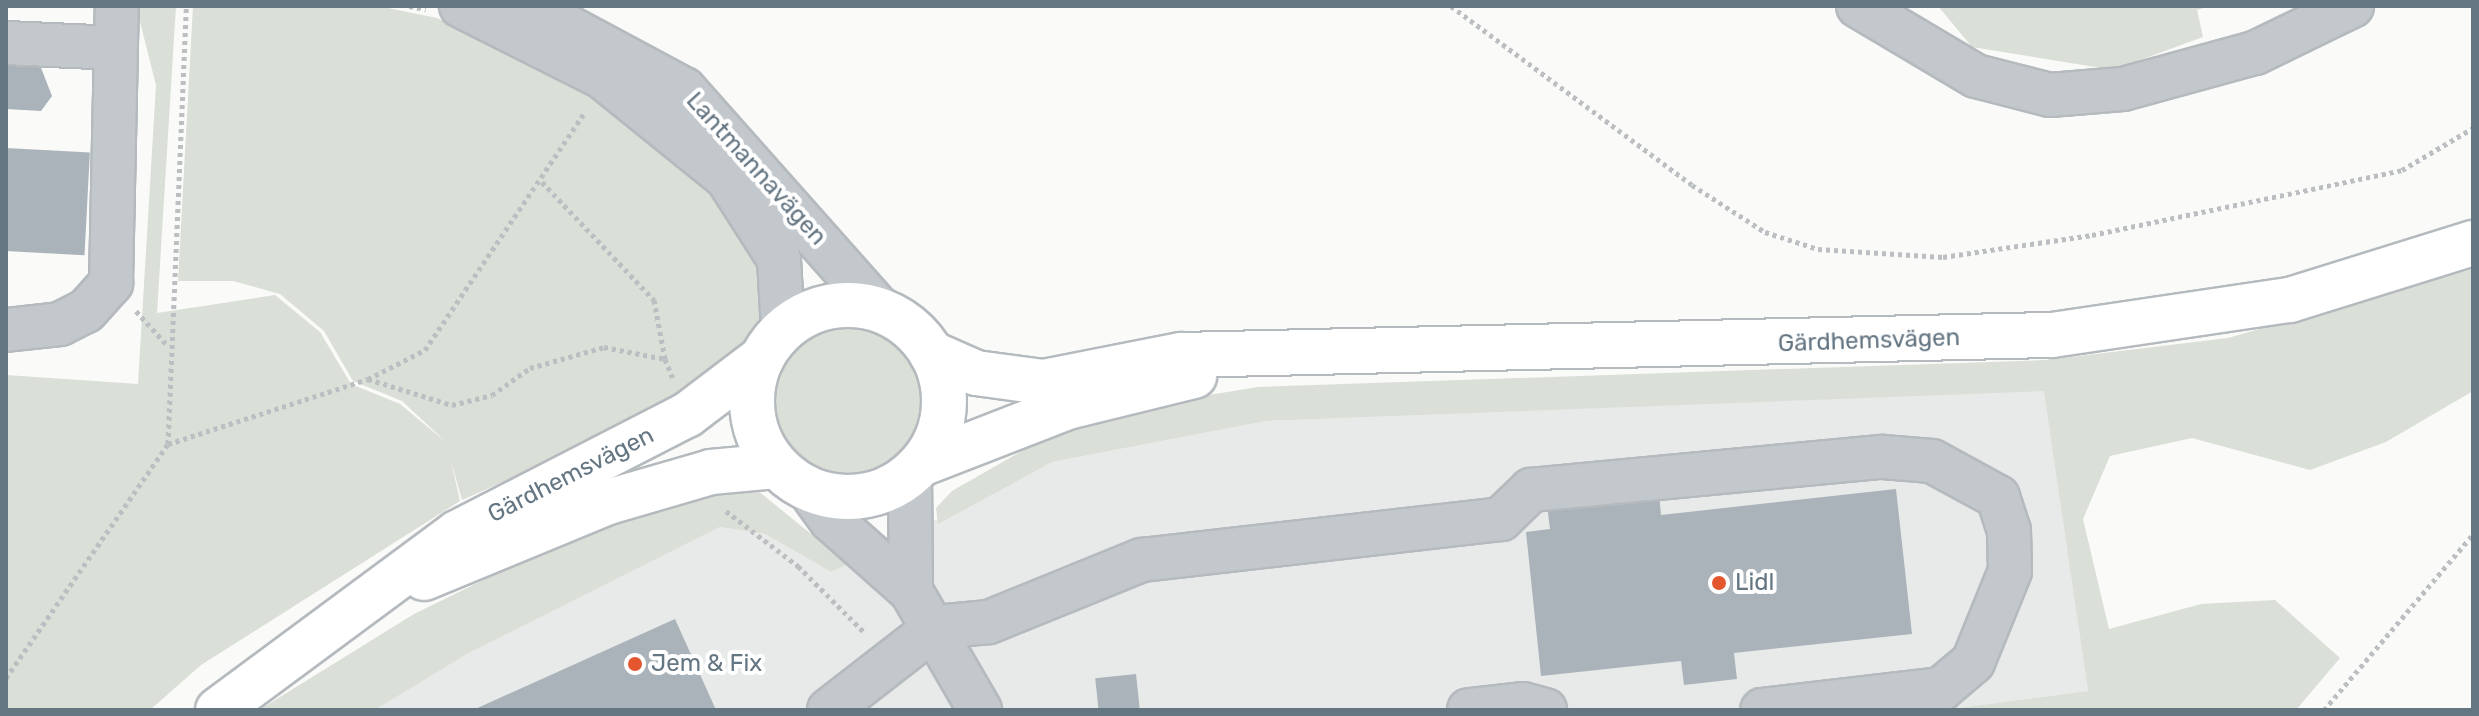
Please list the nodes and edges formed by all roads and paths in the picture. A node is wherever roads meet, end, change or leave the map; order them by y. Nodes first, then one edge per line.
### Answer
1 (117, 6) edge
2 (186, 6) edge
3 (461, 6) edge
4 (1451, 6) edge
5 (1858, 6) edge
6 (2352, 6) edge
7 (533, 14) edge
8 (6, 43) edge
9 (115, 48) junction
10 (602, 77) junction
11 (2473, 128) edge
12 (542, 182) junction
13 (2473, 243) edge
14 (880, 310) junction
15 (6, 330) edge
16 (772, 344) junction
17 (931, 353) junction
18 (1253, 356) junction
19 (665, 359) dead end
20 (168, 444) junction
21 (916, 470) junction
22 (793, 478) junction
23 (2473, 534) edge
24 (911, 591) junction
25 (381, 594) junction
26 (936, 627) junction
27 (6, 678) edge
28 (218, 710) edge
29 (829, 710) edge
30 (980, 710) edge
31 (1469, 710) edge
32 (1545, 710) edge
33 (1762, 710) edge
34 (2324, 710) edge

1 - 9 street
2 - 20 path
3 - 7 street, Lantmannavägen
4 - 11 path
5 - 6 street
7 - 10 street, Lantmannavägen
7 - 14 street, Lantmannavägen
8 - 9 street
9 - 15 street
10 - 12 path
10 - 16 street, Lantmannavägen
12 - 19 path
12 - 20 path
13 - 18 main road, Gärdhemsvägen
14 - 16 main road
14 - 17 main road
16 - 22 main road
16 - 25 main road, Gärdhemsvägen
17 - 18 main road, Gärdhemsvägen
17 - 21 main road
18 - 21 main road, Gärdhemsvägen
20 - 27 path
21 - 22 main road
21 - 24 street
22 - 24 street
22 - 25 main road, Gärdhemsvägen
23 - 34 path
24 - 26 street
25 - 28 main road, Gärdhemsvägen
26 - 29 street
26 - 30 street
26 - 33 street
31 - 32 street

